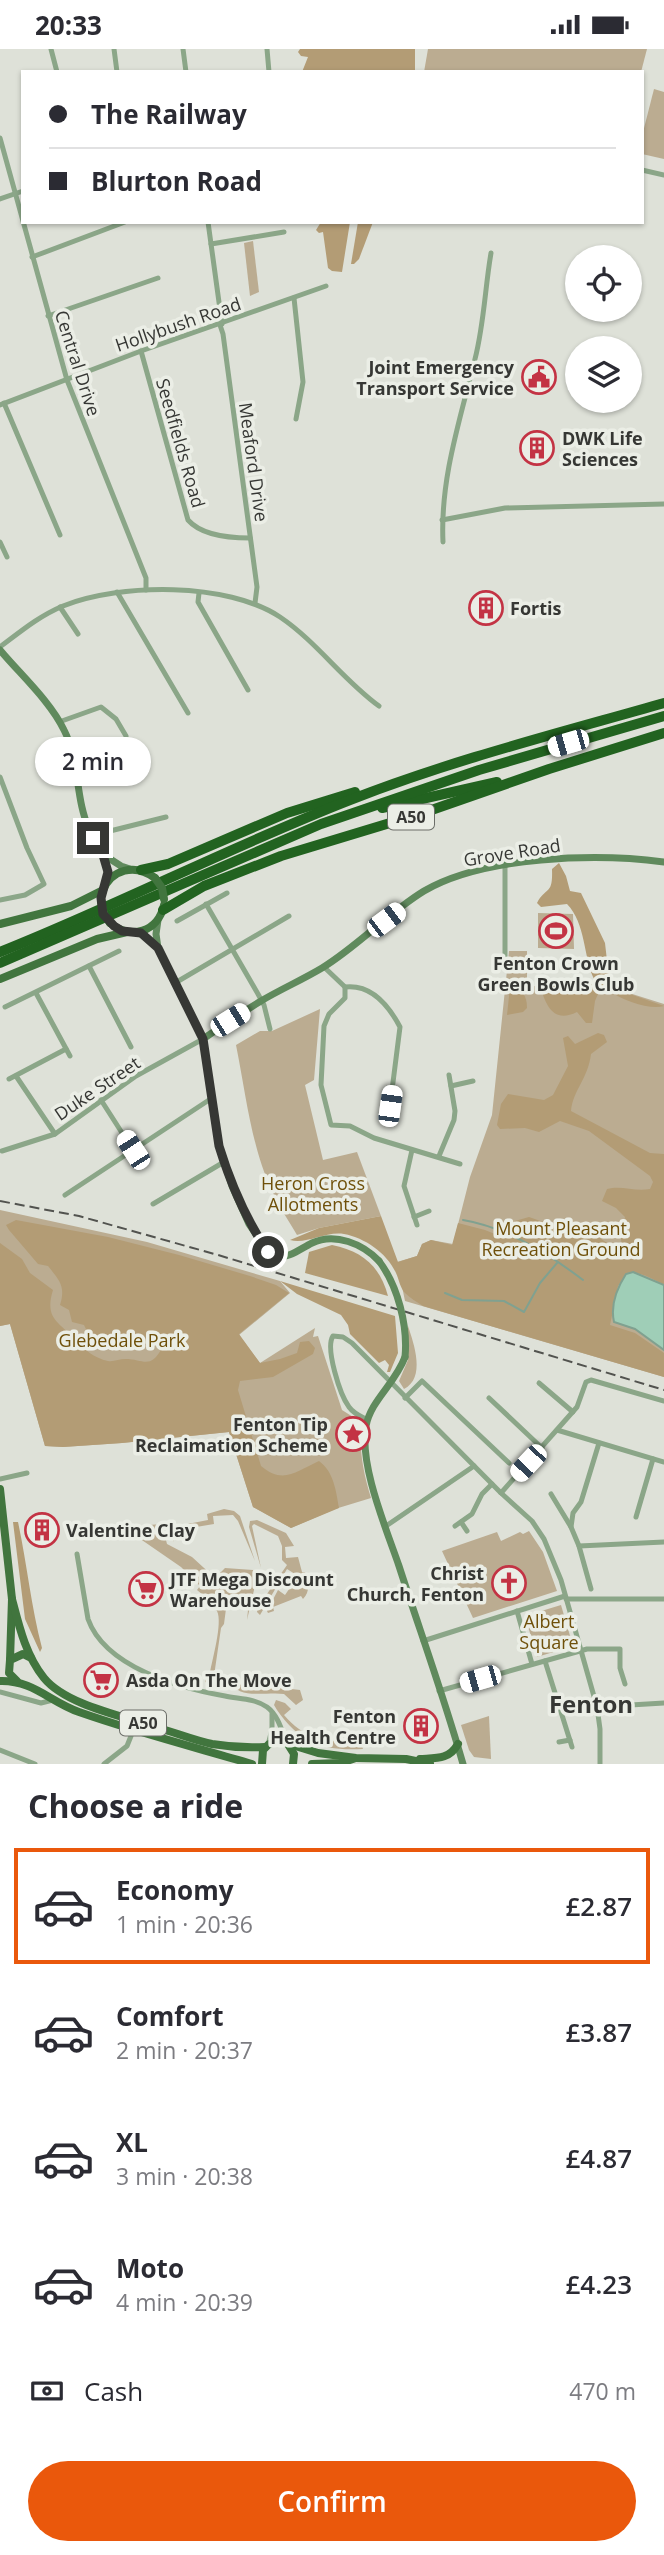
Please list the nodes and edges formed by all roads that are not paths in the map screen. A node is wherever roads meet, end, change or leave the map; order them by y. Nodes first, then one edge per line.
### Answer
1 (51, 49) edge
2 (114, 49) edge
3 (183, 49) edge
4 (267, 49) edge
5 (56, 70) edge
6 (117, 70) edge
7 (186, 70) edge
8 (269, 70) edge
9 (0, 138) edge
10 (644, 170) edge
11 (664, 175) edge
12 (21, 192) edge
13 (15, 194) junction
14 (0, 199) edge
15 (21, 216) edge
16 (23, 224) edge
17 (120, 224) edge
18 (208, 224) edge
19 (284, 232) dead end
20 (211, 244) junction
21 (491, 253) dead end
22 (32, 257) junction
23 (159, 278) dead end
24 (326, 286) dead end
25 (294, 298) junction
26 (48, 316) junction
27 (221, 325) junction
28 (141, 351) junction
29 (67, 380) junction
30 (2, 404) edge
31 (296, 419) dead end
32 (663, 503) edge
33 (442, 520) junction
34 (60, 535) dead end
35 (250, 538) junction
36 (0, 542) edge
37 (443, 543) dead end
38 (7, 557) dead end
39 (146, 590) junction
40 (117, 591) junction
41 (199, 593) junction
42 (255, 603) junction
43 (60, 607) junction
44 (78, 634) dead end
45 (0, 649) edge
46 (248, 690) dead end
47 (664, 703) edge
48 (379, 706) dead end
49 (188, 713) dead end
50 (664, 716) edge
51 (59, 722) junction
52 (133, 728) dead end
53 (664, 733) edge
54 (549, 769) junction
55 (0, 777) edge
56 (403, 780) junction
57 (166, 817) dead end
58 (93, 838) junction
59 (278, 842) junction
60 (103, 855) junction
61 (664, 862) edge
62 (505, 866) junction
63 (136, 870) junction
64 (104, 887) junction
65 (227, 893) dead end
66 (0, 900) edge
67 (206, 904) junction
68 (161, 915) junction
69 (289, 916) dead end
70 (177, 921) dead end
71 (0, 924) edge
72 (127, 932) junction
73 (137, 932) junction
74 (158, 948) junction
75 (232, 950) junction
76 (119, 951) dead end
77 (0, 952) edge
78 (505, 957) dead end
79 (0, 963) edge
80 (89, 966) junction
81 (324, 967) junction
82 (0, 979) edge
83 (175, 983) junction
84 (345, 987) junction
85 (36, 993) junction
86 (260, 997) junction
87 (5, 1007) dead end
88 (270, 1029) dead end
89 (203, 1039) junction
90 (131, 1047) dead end
91 (66, 1049) junction
92 (70, 1056) dead end
93 (449, 1075) dead end
94 (16, 1076) junction
95 (9, 1079) dead end
96 (473, 1081) dead end
97 (451, 1086) junction
98 (212, 1098) junction
99 (101, 1100) junction
100 (390, 1106) dead end
101 (331, 1125) junction
102 (321, 1128) dead end
103 (55, 1134) junction
104 (133, 1150) junction
105 (412, 1150) junction
106 (2, 1151) dead end
107 (439, 1156) junction
108 (224, 1162) junction
109 (460, 1164) dead end
110 (65, 1195) dead end
111 (153, 1204) dead end
112 (429, 1211) dead end
113 (414, 1217) junction
114 (417, 1225) dead end
115 (386, 1364) dead end
116 (382, 1374) junction
117 (539, 1383) dead end
118 (391, 1384) junction
119 (405, 1398) junction
120 (489, 1398) dead end
121 (664, 1401) edge
122 (573, 1412) junction
123 (368, 1420) junction
124 (557, 1430) junction
125 (599, 1443) junction
126 (542, 1448) junction
127 (653, 1459) junction
128 (505, 1462) dead end
129 (664, 1462) edge
130 (474, 1466) junction
131 (27, 1473) dead end
132 (0, 1479) edge
133 (492, 1484) junction
134 (0, 1489) edge
135 (501, 1493) junction
136 (551, 1494) dead end
137 (0, 1516) edge
138 (636, 1517) dead end
139 (386, 1526) junction
140 (571, 1527) junction
141 (5, 1529) junction
142 (467, 1531) dead end
143 (664, 1542) edge
144 (579, 1546) junction
145 (77, 1553) dead end
146 (591, 1590) dead end
147 (566, 1598) junction
148 (12, 1599) junction
149 (664, 1599) edge
150 (517, 1611) junction
151 (423, 1641) junction
152 (581, 1651) junction
153 (545, 1661) junction
154 (33, 1662) junction
155 (6, 1664) edge
156 (533, 1664) junction
157 (0, 1681) edge
158 (20, 1682) junction
159 (625, 1684) dead end
160 (439, 1691) junction
161 (0, 1692) edge
162 (53, 1700) junction
163 (664, 1703) edge
164 (597, 1707) junction
165 (271, 1711) junction
166 (126, 1727) junction
167 (570, 1740) junction
168 (559, 1742) dead end
169 (457, 1744) junction
170 (288, 1745) junction
171 (266, 1746) junction
172 (572, 1747) dead end
173 (0, 1750) edge
174 (223, 1756) junction
175 (356, 1758) junction
176 (407, 1759) junction
177 (35, 1764) edge
178 (104, 1764) edge
179 (235, 1764) edge
180 (252, 1764) edge
181 (262, 1764) edge
182 (293, 1764) edge
183 (312, 1764) edge
184 (430, 1764) edge
185 (463, 1764) edge
186 (600, 1764) edge

1 - 5 street
2 - 6 street
3 - 7 street
4 - 8 street
9 - 13 street, Central Drive
10 - 11 street
12 - 13 street
13 - 14 street
13 - 15 street, Central Drive
16 - 22 street, Central Drive
17 - 22 street
18 - 20 street, Meaford Drive
19 - 20 street
20 - 27 street, Meaford Drive
21 - 33 street
22 - 26 street, Central Drive
23 - 26 street
24 - 25 street, Hollybush Road
25 - 27 street, Hollybush Road
25 - 31 street
26 - 29 street, Central Drive
27 - 28 street, Hollybush Road
27 - 35 street, Meaford Drive
28 - 29 street, Hollybush Road
28 - 35 street, Seedfields Road
29 - 30 street, Hollybush Road
29 - 39 street, Central Drive
30 - 34 street
32 - 33 street
33 - 37 street
35 - 42 street, Meaford Drive
36 - 38 street
39 - 40 street
39 - 41 street
40 - 43 street
40 - 49 street
41 - 42 street
41 - 46 street
42 - 48 street
43 - 44 street
43 - 45 street
45 - 51 street
47 - 56 highway, A50
50 - 59 highway, A50
51 - 52 street
51 - 58 street
53 - 54 highway, A50
54 - 59 highway, A50
54 - 68 highway, A50
55 - 66 street
56 - 63 highway, A50
56 - 77 highway, A50
57 - 58 street
58 - 60 street
59 - 79 highway, A50
60 - 63 street
60 - 64 street
61 - 62 street, Grove Road
62 - 78 street
62 - 81 street, Grove Road
63 - 64 main road, A50
63 - 68 main road, bridge
64 - 71 main road, A50
64 - 72 main road, bridge
65 - 67 street
67 - 70 street
67 - 75 street
68 - 73 main road, A50
68 - 74 street
69 - 75 street
72 - 73 main road
72 - 82 main road
73 - 74 street
74 - 83 street
75 - 83 street
75 - 86 street
76 - 80 street
80 - 85 street
80 - 90 street
81 - 84 street
81 - 86 street, Grove Road
83 - 89 street
84 - 100 street
84 - 101 street
85 - 87 street
85 - 91 street
86 - 88 street
86 - 89 street, Grove Road
89 - 98 street
89 - 99 street, Duke Street
91 - 92 street
91 - 94 street
93 - 97 street
94 - 95 street
94 - 103 street
96 - 97 street
97 - 107 street
98 - 104 street
98 - 108 street
99 - 103 street, Duke Street
99 - 104 street
101 - 102 street
101 - 105 street
103 - 106 street, Duke Street
104 - 110 street
105 - 107 street
105 - 113 street
107 - 109 street
108 - 111 street
108 - 118 street, bridge
112 - 113 street
113 - 114 street
115 - 116 street
116 - 118 street
116 - 123 street
117 - 122 street
118 - 119 street
118 - 123 street
119 - 128 street
119 - 130 street
120 - 126 street
121 - 122 street
122 - 124 street
123 - 139 street
124 - 125 street
124 - 126 street
125 - 127 street
125 - 140 street
126 - 135 street
127 - 129 street
127 - 138 street
130 - 133 street
130 - 139 street
131 - 132 street
133 - 135 street
133 - 142 street
134 - 141 main road, A50
135 - 147 street
136 - 140 street
137 - 141 main road, A50
139 - 151 street
140 - 144 street
141 - 148 main road, A50
143 - 144 street
144 - 146 street
145 - 165 street
147 - 149 street
147 - 150 street
147 - 152 street
148 - 154 main road, A50
148 - 155 main road, A50
150 - 151 street
150 - 156 street
151 - 160 street
152 - 153 street
152 - 159 street
152 - 164 street
153 - 156 street
153 - 167 street
154 - 155 main road
154 - 158 main road
154 - 171 main road, A50
155 - 158 main road, A50
156 - 160 street
157 - 158 main road
158 - 162 main road, A50
160 - 169 street
161 - 162 street
162 - 166 main road, A50
163 - 164 street
164 - 186 street
165 - 170 street
165 - 171 street
166 - 174 main road, A50
166 - 178 street
167 - 168 street
167 - 172 street
169 - 176 main road
169 - 185 street
170 - 171 main road, A50
170 - 175 main road
170 - 182 main road
171 - 181 main road
173 - 177 street
174 - 179 main road, A50
174 - 180 main road, A50
175 - 176 main road
175 - 183 main road
176 - 184 main road

